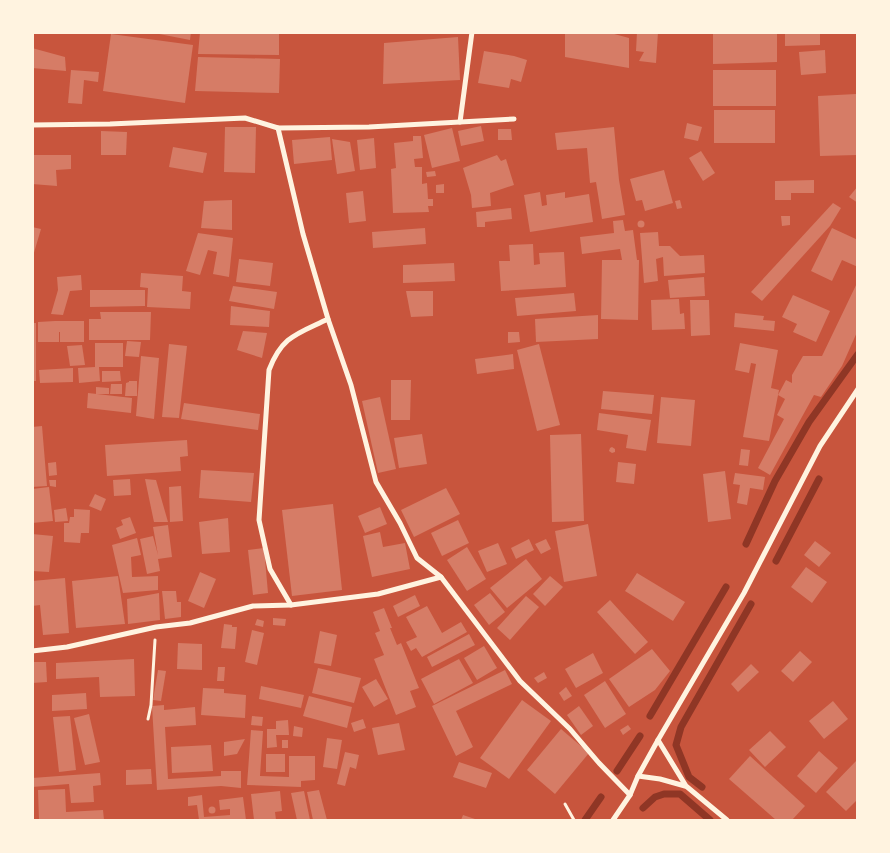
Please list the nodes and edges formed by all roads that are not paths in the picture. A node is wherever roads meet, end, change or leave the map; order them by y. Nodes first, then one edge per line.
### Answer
1 (472, 32) edge
2 (514, 119) dead end
3 (460, 122) junction
4 (32, 125) edge
5 (278, 128) junction
6 (328, 319) junction
7 (858, 389) edge
8 (441, 577) junction
9 (291, 605) junction
10 (32, 651) edge
11 (658, 740) junction
12 (638, 776) junction
13 (686, 786) junction
14 (630, 794) junction
15 (613, 820) edge
16 (727, 820) edge

1 - 3 street
2 - 3 street
3 - 5 street
4 - 5 street
5 - 6 street
6 - 8 street
6 - 9 street
7 - 11 street
8 - 9 street
8 - 14 street
9 - 10 street
11 - 12 street
11 - 13 street
12 - 13 street
12 - 14 street
13 - 16 street
14 - 15 street

